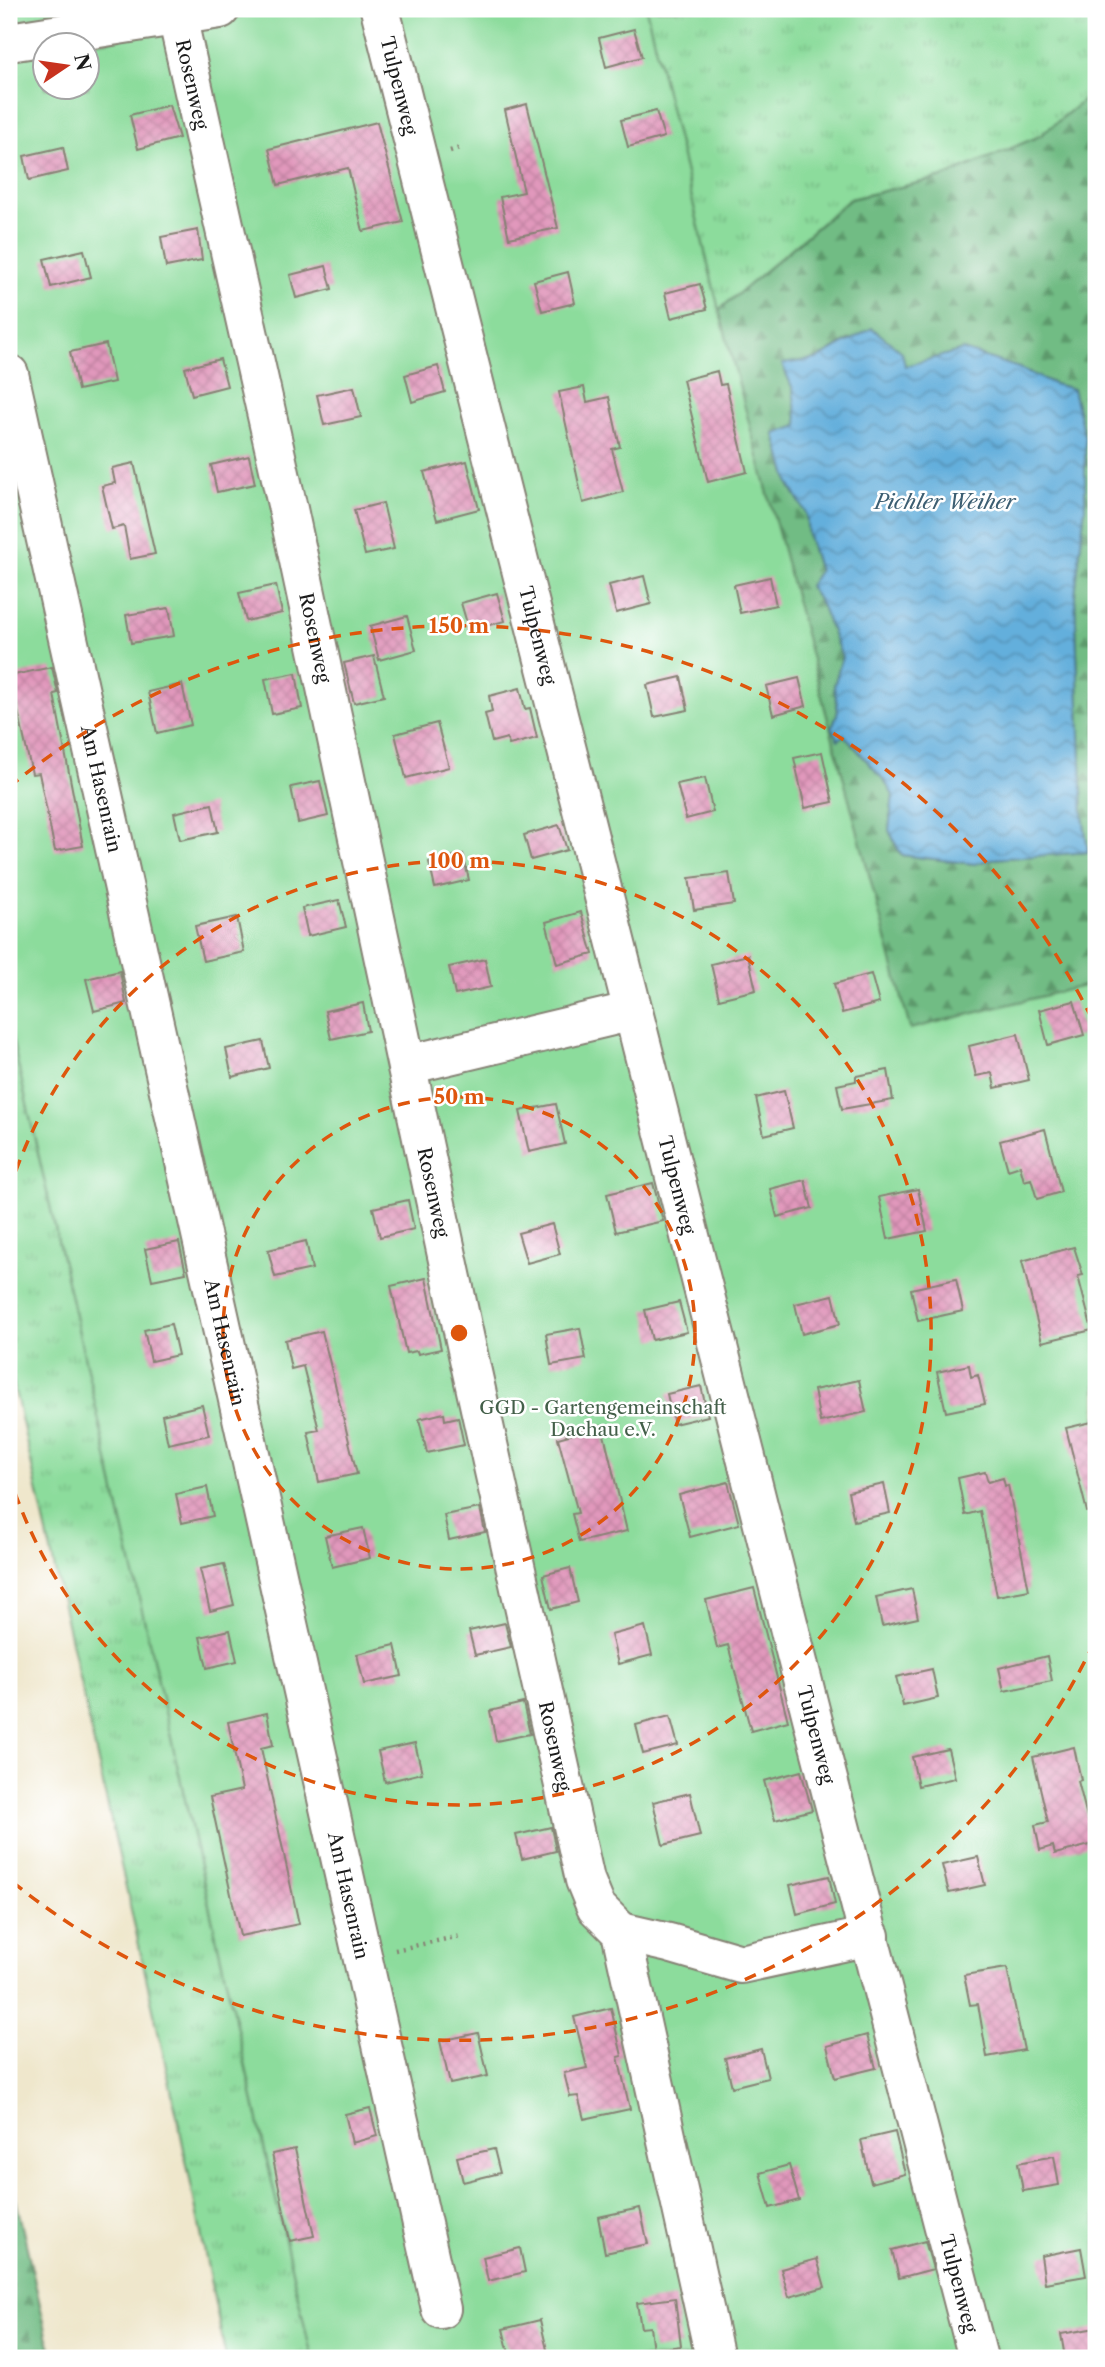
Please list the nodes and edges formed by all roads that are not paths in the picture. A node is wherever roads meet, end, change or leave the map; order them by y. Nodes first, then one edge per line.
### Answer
1 (220, 9) edge
2 (380, 9) edge
3 (177, 16) junction
4 (9, 42) edge
5 (9, 374) edge
6 (634, 1011) junction
7 (407, 1065) junction
8 (621, 1932) junction
9 (870, 1936) junction
10 (441, 2309) dead end
11 (715, 2358) edge
12 (978, 2358) edge

1 - 3 street
2 - 6 street, Tulpenweg
3 - 4 street
3 - 7 street, Rosenweg
5 - 10 street, Am Hasenrain
6 - 7 street
6 - 9 street, Tulpenweg
7 - 8 street, Rosenweg
8 - 9 street
8 - 11 street
9 - 12 street, Tulpenweg

